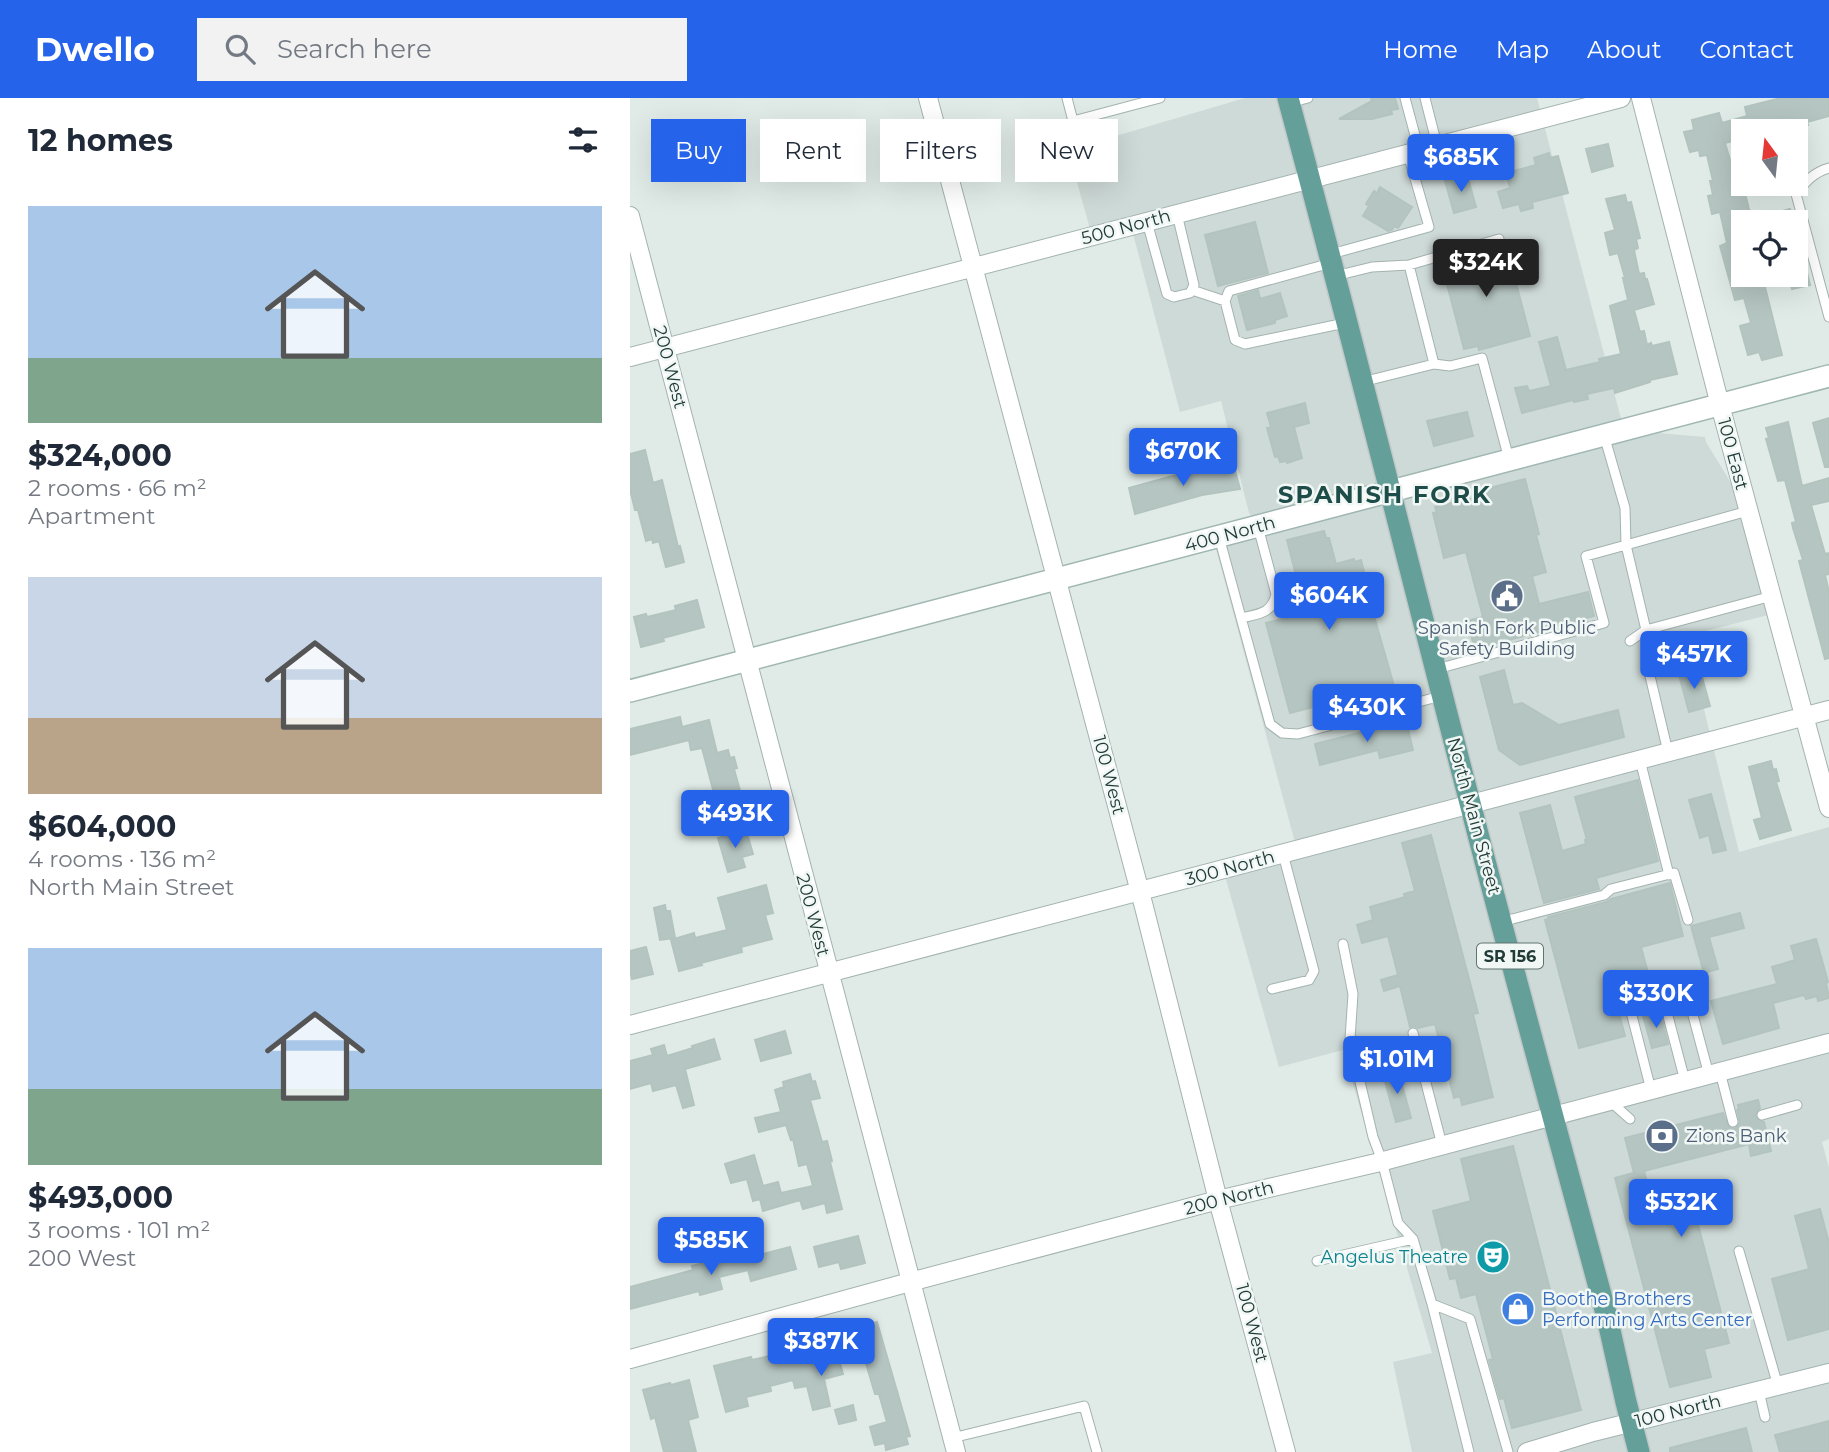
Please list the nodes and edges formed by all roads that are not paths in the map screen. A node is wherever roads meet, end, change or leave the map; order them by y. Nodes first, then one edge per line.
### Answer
1 (928, 98) edge
2 (1067, 98) edge
3 (1160, 98) edge
4 (1405, 98) edge
5 (1425, 98) edge
6 (1621, 98) edge
7 (1641, 98) edge
8 (1295, 100) edge
9 (1437, 145) junction
10 (1413, 151) junction
11 (1829, 168) edge
12 (1310, 179) junction
13 (1177, 214) junction
14 (630, 216) edge
15 (1147, 222) junction
16 (1499, 239) dead end
17 (1332, 264) junction
18 (1409, 265) junction
19 (974, 267) junction
20 (1192, 289) junction
21 (1225, 301) junction
22 (1829, 317) edge
23 (1347, 323) junction
24 (665, 348) junction
25 (630, 357) edge
26 (1434, 364) junction
27 (1829, 376) edge
28 (1362, 382) junction
29 (1720, 405) junction
30 (1604, 435) junction
31 (1509, 460) junction
32 (1391, 492) junction
33 (1748, 511) junction
34 (1258, 526) junction
35 (1219, 537) junction
36 (1626, 545) junction
37 (1057, 579) junction
38 (1772, 596) junction
39 (1241, 618) junction
40 (1646, 630) junction
41 (1630, 642) dead end
42 (746, 661) junction
43 (1436, 669) junction
44 (630, 691) edge
45 (1443, 695) junction
46 (1829, 710) edge
47 (1805, 716) junction
48 (1668, 752) junction
49 (1640, 760) junction
50 (1470, 805) junction
51 (1829, 808) edge
52 (1283, 854) junction
53 (1670, 875) junction
54 (1140, 891) junction
55 (1688, 920) dead end
56 (1501, 922) junction
57 (1343, 944) dead end
58 (828, 973) junction
59 (1272, 989) dead end
60 (1631, 1010) junction
61 (630, 1025) edge
62 (1413, 1033) dead end
63 (1829, 1043) edge
64 (1715, 1073) junction
65 (1685, 1081) junction
66 (1651, 1090) junction
67 (1610, 1101) junction
68 (1797, 1105) dead end
69 (1762, 1115) dead end
70 (1553, 1116) junction
71 (1630, 1119) dead end
72 (1733, 1122) dead end
73 (1442, 1145) junction
74 (1382, 1161) junction
75 (1218, 1200) junction
76 (1413, 1239) junction
77 (1739, 1251) dead end
78 (1317, 1261) dead end
79 (910, 1282) junction
80 (1432, 1304) junction
81 (630, 1359) edge
82 (1829, 1373) edge
83 (1778, 1386) junction
84 (1759, 1391) junction
85 (1765, 1417) dead end
86 (1631, 1423) junction
87 (954, 1445) edge
88 (1097, 1452) edge
89 (1286, 1452) edge
90 (1469, 1452) edge
91 (1508, 1452) edge
92 (1527, 1452) edge
93 (1639, 1452) edge

1 - 19 street, 100 West
2 - 3 lane
4 - 10 lane
5 - 9 lane
6 - 9 street, 500 North
7 - 29 street, 100 East
8 - 12 main road, North Main Street / SR 156
9 - 10 street, 500 North
10 - 12 street, 500 North
10 - 17 lane
11 - 22 lane
12 - 13 street, 500 North
12 - 17 main road, North Main Street / SR 156
13 - 15 street, 500 North
13 - 20 lane
14 - 24 street, 200 West
15 - 19 street, 500 North
15 - 20 lane
16 - 18 lane
17 - 18 lane
17 - 21 lane
17 - 23 main road, North Main Street / SR 156
18 - 26 lane
19 - 24 street, 500 North
19 - 37 street, 100 West
20 - 21 lane
21 - 23 lane
23 - 28 main road, North Main Street / SR 156
24 - 25 street, 500 North
24 - 42 street, 200 West
26 - 28 lane
26 - 31 lane
27 - 29 main road, 400 North
28 - 32 main road, North Main Street / SR 156
29 - 30 main road, 400 North
29 - 33 street, 100 East
30 - 31 main road, 400 North
30 - 36 lane
31 - 32 main road, 400 North
32 - 34 main road, 400 North
32 - 43 main road, North Main Street / SR 156
33 - 36 lane
33 - 38 street, 100 East
34 - 35 main road, 400 North
34 - 39 lane
35 - 37 main road, 400 North
35 - 39 lane
36 - 40 lane
36 - 43 lane
37 - 42 main road, 400 North
37 - 54 street, 100 West
38 - 40 lane
38 - 47 street, 100 East
39 - 45 lane
40 - 41 lane
40 - 48 lane
42 - 44 main road, 400 North
42 - 58 street, 200 West
43 - 45 main road, North Main Street / SR 156
45 - 50 main road, North Main Street / SR 156
46 - 47 street, 300 North
47 - 48 street, 300 North
47 - 51 street, 100 East
48 - 49 street, 300 North
49 - 50 street, 300 North
49 - 53 lane
50 - 52 street, 300 North
50 - 56 main road, North Main Street / SR 156
52 - 54 street, 300 North
52 - 59 lane
53 - 55 lane
53 - 56 lane
54 - 58 street, 300 North
54 - 75 street, 100 West
56 - 70 main road, North Main Street / SR 156
57 - 74 lane
58 - 61 street, 300 North
58 - 79 street, 200 West
60 - 64 lane
60 - 65 lane
60 - 66 lane
62 - 73 lane
63 - 64 street, 200 North
64 - 65 street, 200 North
64 - 72 lane
65 - 66 street, 200 North
66 - 67 street, 200 North
67 - 70 street, 200 North
67 - 71 lane
68 - 69 lane
70 - 73 street, 200 North
70 - 86 main road, North Main Street / SR 156
73 - 74 street, 200 North
74 - 75 street, 200 North
74 - 76 lane
75 - 79 street, 200 North
75 - 89 street, 100 West
76 - 78 lane
76 - 80 lane
77 - 83 lane
79 - 81 street, 200 North
79 - 87 street, 200 West
80 - 90 lane
80 - 91 lane
82 - 83 street, 100 North
83 - 84 street, 100 North
84 - 85 lane
84 - 86 street, 100 North
86 - 92 street, 100 North
86 - 93 main road, North Main Street / SR 156
87 - 88 lane

